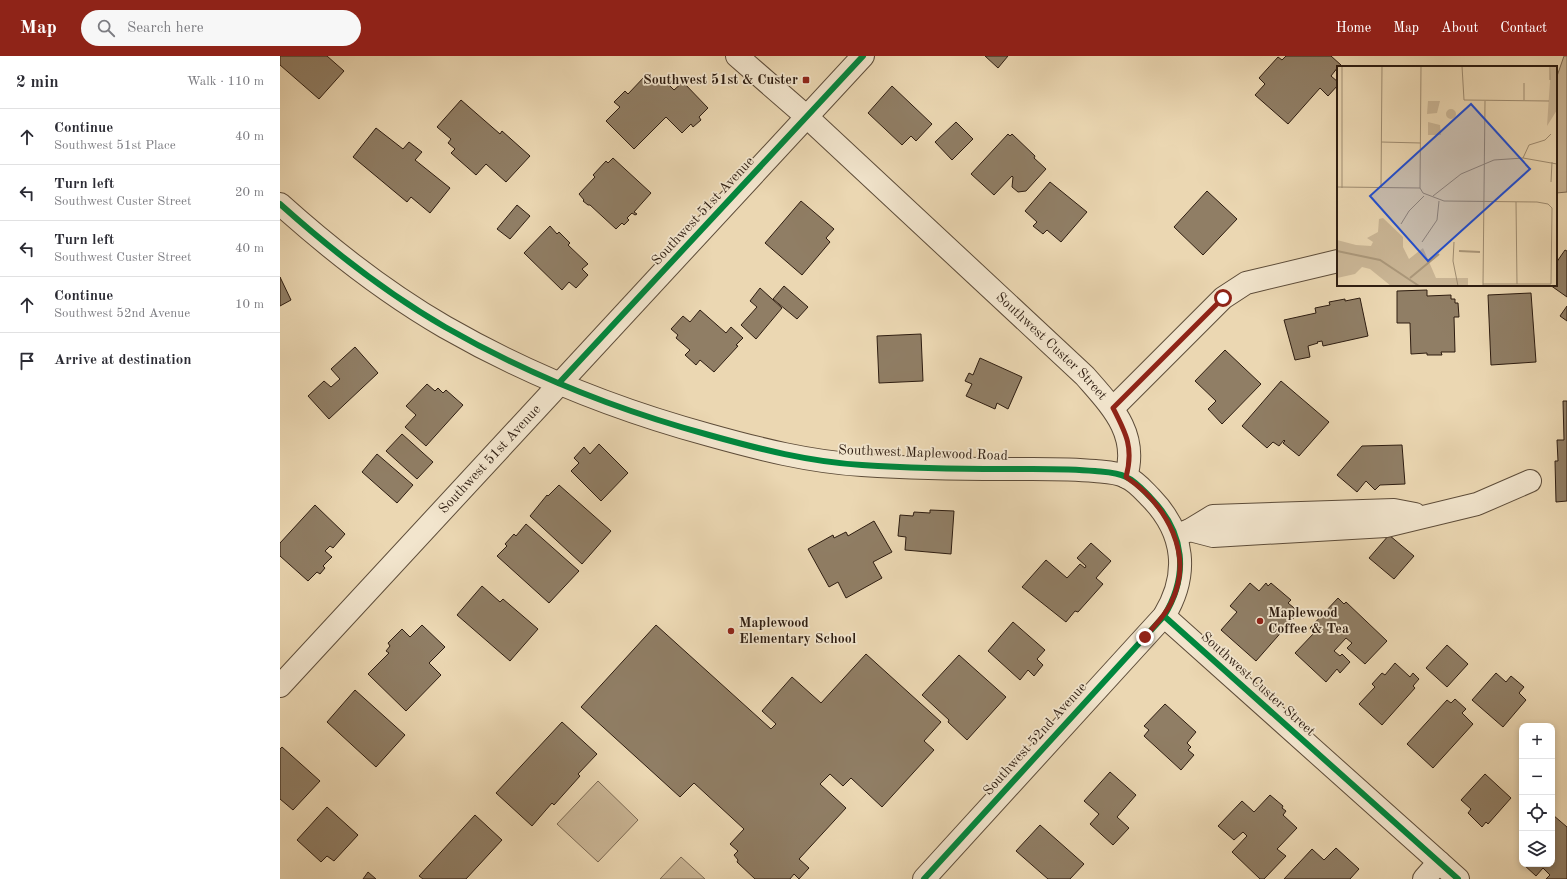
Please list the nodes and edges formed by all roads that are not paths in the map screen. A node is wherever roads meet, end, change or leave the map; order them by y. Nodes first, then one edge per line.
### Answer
1 (737, 56) edge
2 (863, 56) edge
3 (807, 117) junction
4 (280, 204) edge
5 (1337, 261) edge
6 (559, 383) junction
7 (1113, 408) junction
8 (1126, 477) junction
9 (1530, 480) dead end
10 (1182, 533) junction
11 (1164, 616) junction
12 (280, 686) edge
13 (1439, 862) junction
14 (924, 879) edge
15 (1424, 879) edge
16 (1458, 879) edge

1 - 3 street, Southwest Custer Street
2 - 3 street, Southwest 51st Avenue
3 - 6 street, Southwest 51st Avenue
3 - 7 street, Southwest Custer Street
4 - 6 street, Southwest Maplewood Road
5 - 7 street
6 - 8 street, Southwest Maplewood Road
6 - 12 street, Southwest 51st Avenue
7 - 8 street, Southwest Custer Street
8 - 10 street
9 - 10 street
10 - 11 street
11 - 13 street, Southwest Custer Street
11 - 14 street, Southwest 52nd Avenue
13 - 15 street
13 - 16 street, Southwest Custer Street

